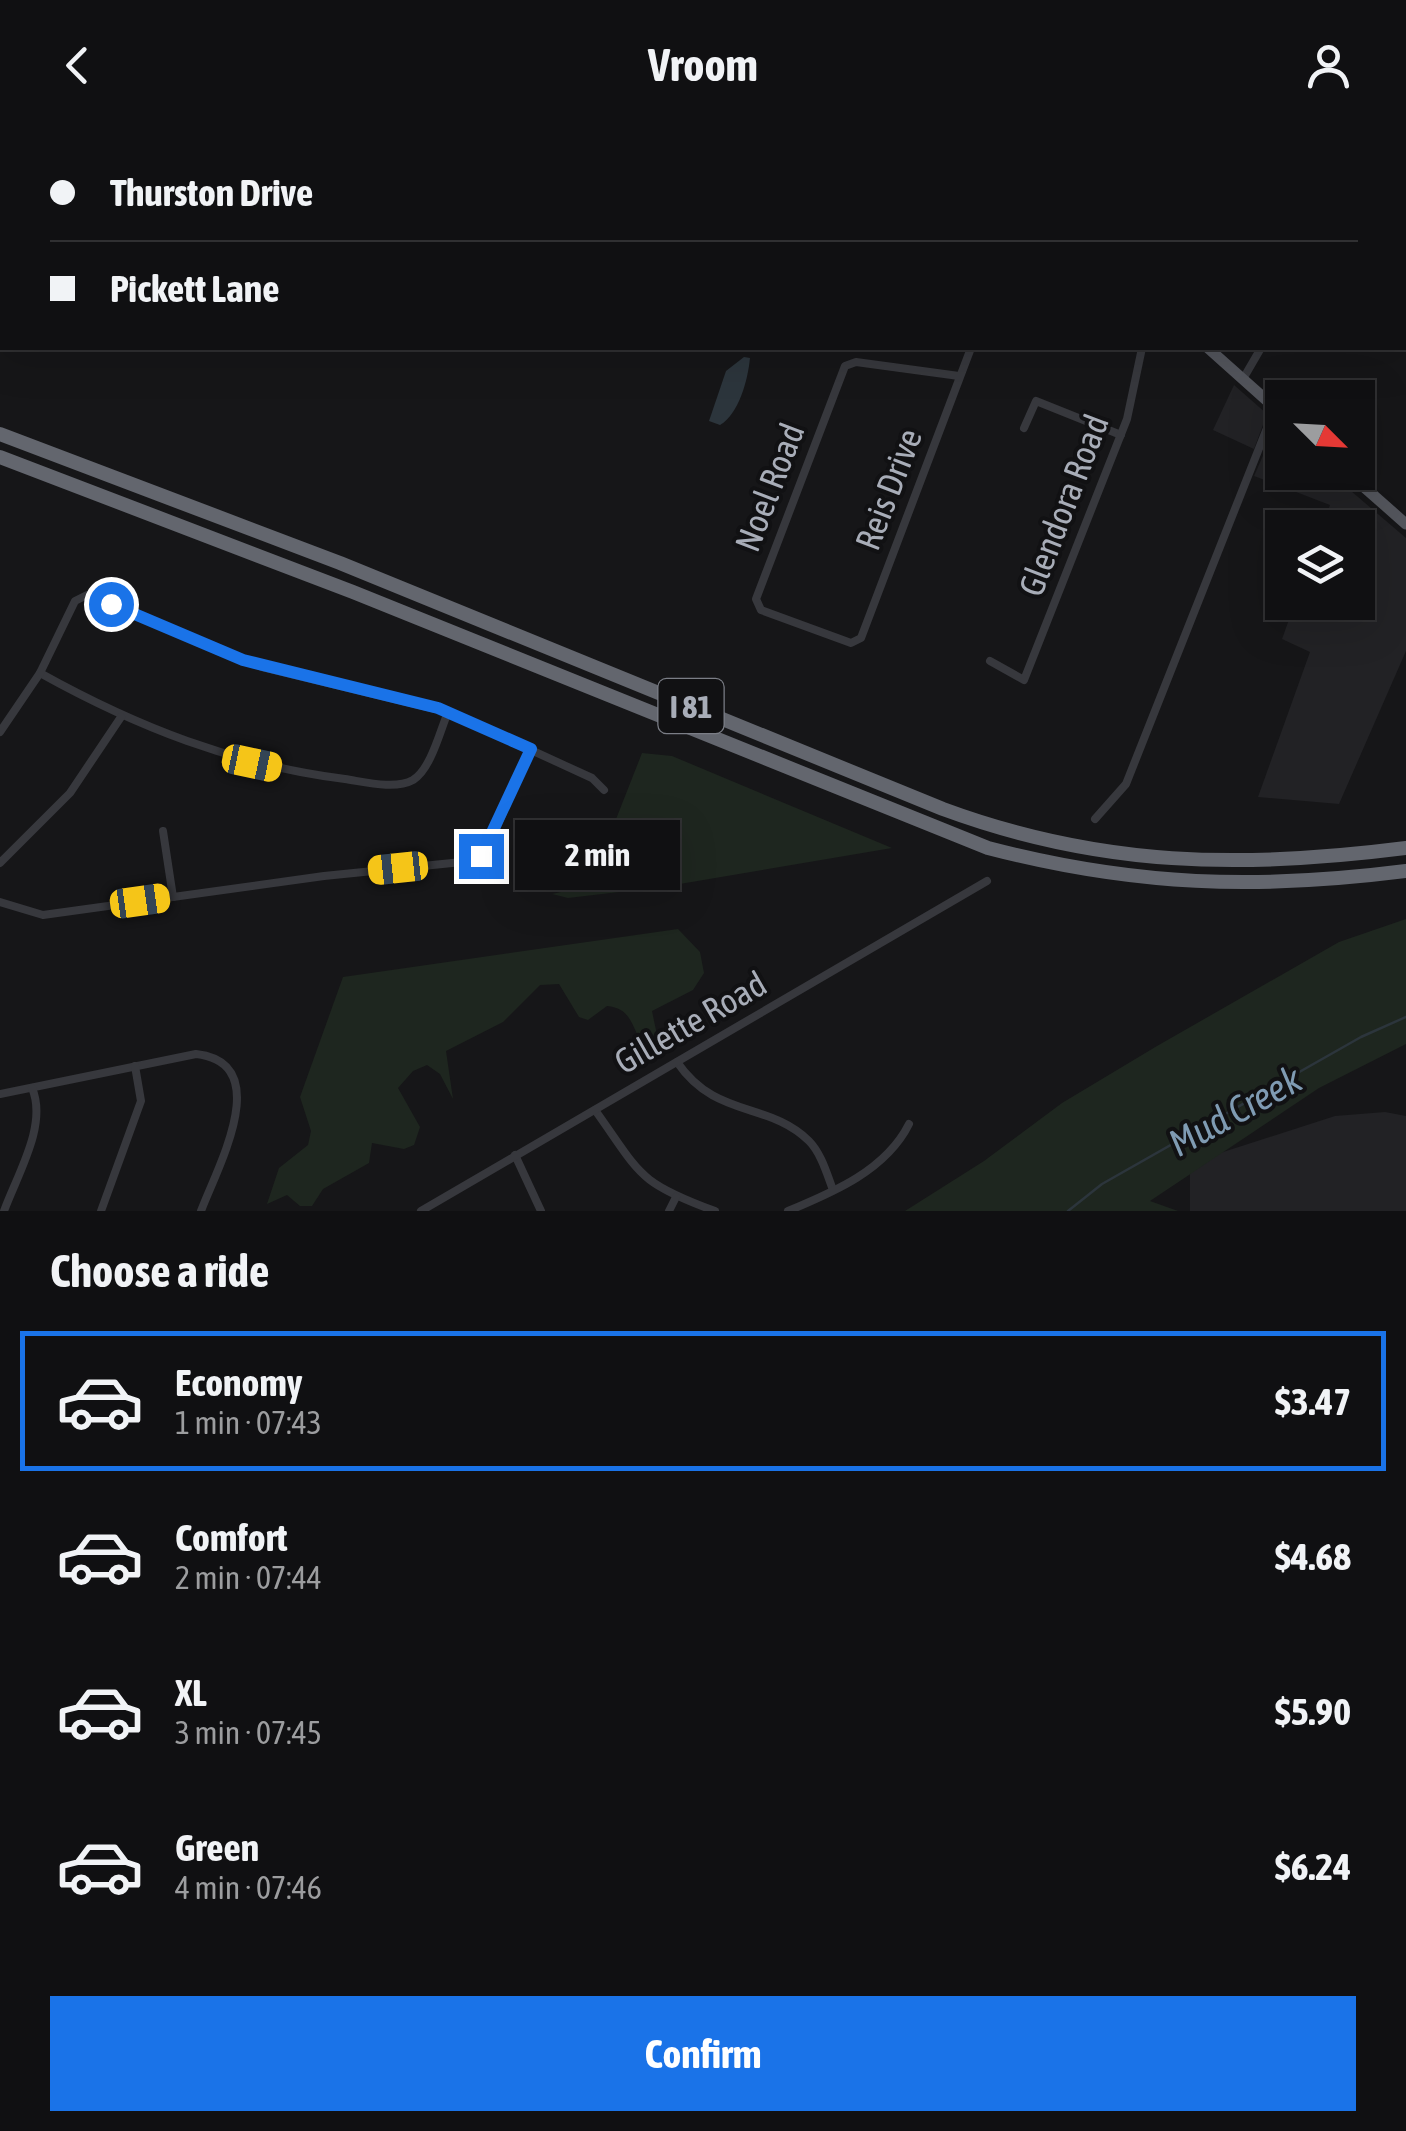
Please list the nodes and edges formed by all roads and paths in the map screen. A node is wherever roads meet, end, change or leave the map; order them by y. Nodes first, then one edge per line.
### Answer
1 (969, 350) edge
2 (1141, 350) edge
3 (1210, 350) edge
4 (1260, 350) edge
5 (959, 376) junction
6 (1244, 379) junction
7 (1265, 398) edge
8 (1024, 428) dead end
9 (0, 434) edge
10 (1120, 435) junction
11 (1265, 445) edge
12 (0, 457) edge
13 (1367, 490) edge
14 (1406, 524) edge
15 (851, 642) joint
16 (990, 661) dead end
17 (40, 673) junction
18 (448, 712) junction
19 (121, 717) junction
20 (0, 732) edge
21 (531, 749) junction
22 (604, 790) dead end
23 (1095, 818) dead end
24 (162, 830) dead end
25 (1406, 848) edge
26 (0, 863) edge
27 (1406, 871) edge
28 (986, 881) dead end
29 (172, 896) junction
30 (0, 902) edge
31 (677, 1062) junction
32 (136, 1066) junction
33 (32, 1088) junction
34 (0, 1094) edge
35 (595, 1110) junction
36 (909, 1124) dead end
37 (515, 1156) junction
38 (833, 1190) junction
39 (676, 1196) junction
40 (4, 1211) edge
41 (101, 1211) edge
42 (201, 1211) edge
43 (421, 1211) edge
44 (541, 1211) edge
45 (668, 1211) edge
46 (716, 1211) edge
47 (788, 1211) edge

1 - 5 street, Reis Drive
2 - 10 street, Glendora Road
3 - 6 main road
4 - 6 street
5 - 15 street, Reis Drive
5 - 15 street, Noel Road
6 - 7 main road
8 - 10 street
9 - 25 highway, I 81
10 - 16 street, Glendora Road
11 - 23 street
12 - 27 highway, I 81
13 - 14 main road
17 - 18 street
17 - 19 street
17 - 20 street
18 - 19 street
18 - 21 street
19 - 26 street
21 - 22 street
21 - 29 street
24 - 29 street
28 - 31 street, Gillette Road
29 - 30 street
31 - 35 street, Gillette Road
31 - 38 street
32 - 33 street
32 - 41 street
32 - 42 street
33 - 34 street
33 - 40 street
35 - 37 street, Gillette Road
35 - 39 street
36 - 38 street
37 - 43 street, Gillette Road
37 - 44 street
38 - 47 street
39 - 45 street
39 - 46 street

